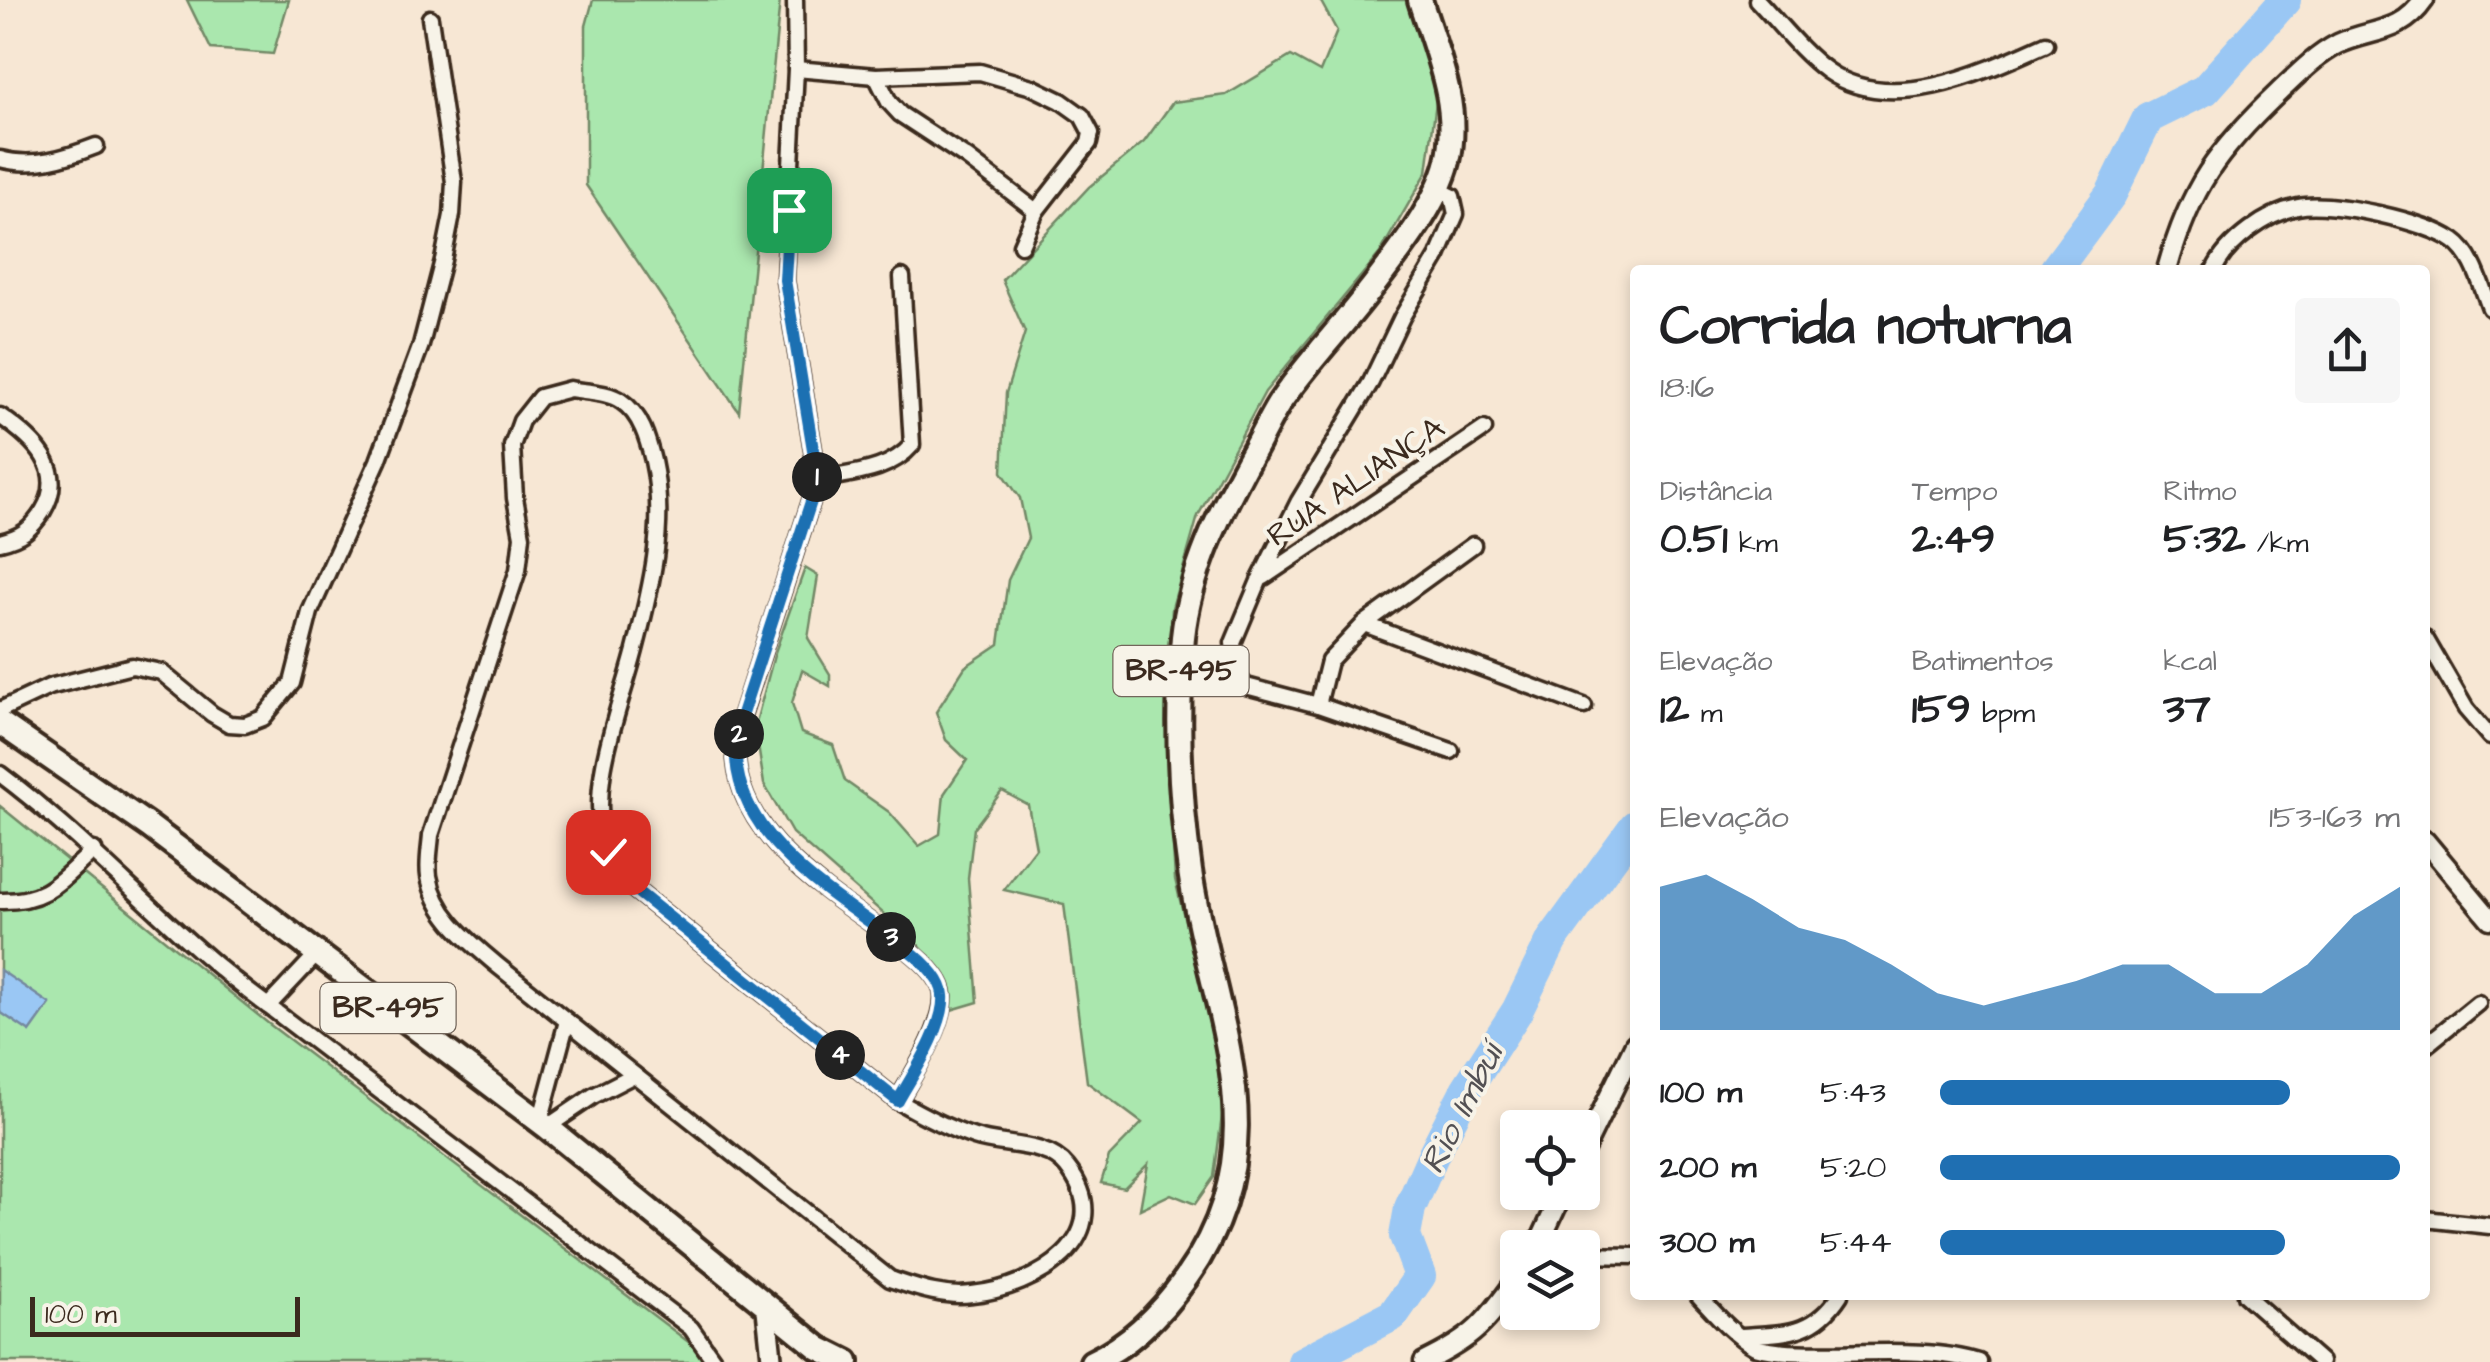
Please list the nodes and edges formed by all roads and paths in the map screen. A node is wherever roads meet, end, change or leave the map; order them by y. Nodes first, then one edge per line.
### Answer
1 (795, 0) edge
2 (1420, 0) edge
3 (1757, 0) edge
4 (2424, 0) edge
5 (430, 18) dead end
6 (2046, 44) dead end
7 (796, 68) junction
8 (876, 76) junction
9 (96, 146) dead end
10 (0, 159) edge
11 (1437, 189) junction
12 (1036, 211) junction
13 (1021, 245) dead end
14 (2169, 265) edge
15 (2218, 265) edge
16 (902, 277) dead end
17 (2490, 308) edge
18 (0, 416) edge
19 (1484, 429) dead end
20 (818, 480) junction
21 (0, 542) edge
22 (1472, 545) dead end
23 (1259, 581) junction
24 (1364, 624) junction
25 (2430, 647) edge
26 (1318, 705) junction
27 (1584, 706) dead end
28 (0, 710) edge
29 (0, 723) edge
30 (2490, 737) edge
31 (1451, 751) dead end
32 (0, 774) edge
33 (2430, 847) edge
34 (94, 850) junction
35 (0, 902) edge
36 (2490, 919) edge
37 (316, 954) junction
38 (2478, 1003) dead end
39 (268, 1006) junction
40 (567, 1022) junction
41 (2430, 1042) edge
42 (1630, 1054) edge
43 (634, 1074) junction
44 (898, 1101) junction
45 (1600, 1116) edge
46 (544, 1124) junction
47 (2490, 1215) edge
48 (2430, 1220) edge
49 (2482, 1226) edge
50 (1600, 1255) edge
51 (1630, 1256) edge
52 (1703, 1300) edge
53 (1837, 1300) edge
54 (2250, 1300) edge
55 (1500, 1302) edge
56 (766, 1305) junction
57 (1742, 1336) junction
58 (1912, 1354) junction
59 (1099, 1360) edge
60 (715, 1362) edge
61 (772, 1362) edge
62 (847, 1362) edge
63 (1424, 1362) edge
64 (1892, 1362) edge
65 (1978, 1362) edge
66 (2320, 1362) edge

1 - 7 street
2 - 11 main road, BR-495
3 - 6 street
4 - 14 street
5 - 28 street
7 - 8 street
7 - 20 street
8 - 12 street
8 - 12 street
9 - 10 street
11 - 23 street
11 - 59 main road, BR-495
12 - 13 street
15 - 17 street
16 - 20 street
18 - 21 street
19 - 23 street, RUA ALIANÇA
20 - 44 street
22 - 24 street
23 - 26 street
24 - 26 street
24 - 27 street
25 - 30 street
26 - 31 street
29 - 37 main road, BR-495
32 - 34 street
33 - 36 street
34 - 35 street
34 - 39 street
37 - 39 street
37 - 46 main road, BR-495
38 - 41 street
39 - 60 street
40 - 43 street
40 - 44 street
40 - 46 street
42 - 45 street
43 - 44 street
43 - 46 street
46 - 56 main road, BR-495
47 - 49 street
48 - 49 street
50 - 51 street
52 - 57 street
53 - 57 street
54 - 66 street
55 - 63 street
56 - 61 street
56 - 62 main road, BR-495
57 - 58 street
58 - 64 street
58 - 65 street

